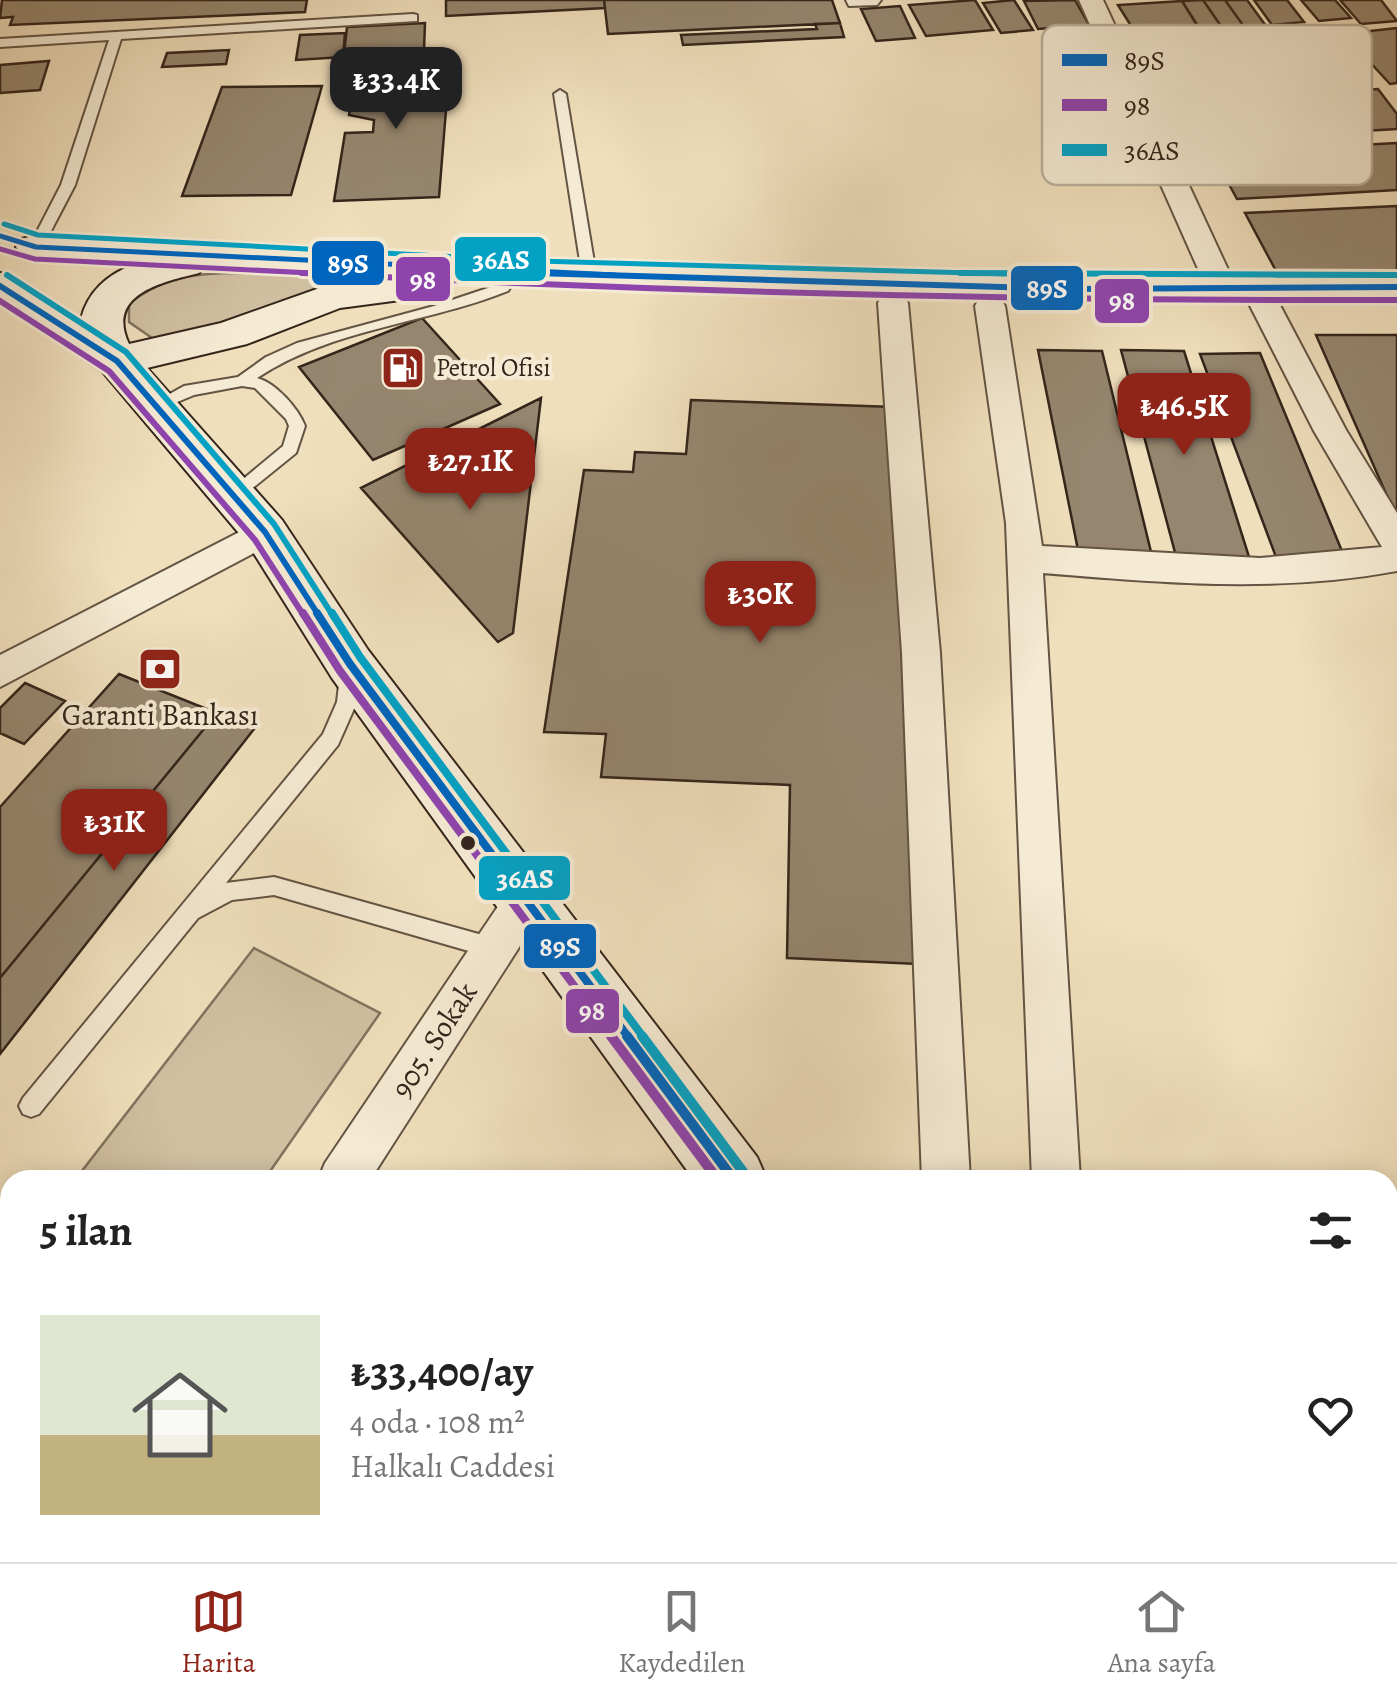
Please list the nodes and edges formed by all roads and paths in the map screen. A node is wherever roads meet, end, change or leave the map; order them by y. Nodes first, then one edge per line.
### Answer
1 (857, 0) edge
2 (869, 0) edge
3 (1090, 0) edge
4 (413, 18) dead end
5 (1103, 25) edge
6 (116, 36) junction
7 (0, 43) edge
8 (560, 94) dead end
9 (1188, 185) edge
10 (18, 242) edge
11 (222, 258) junction
12 (589, 274) junction
13 (1397, 287) edge
14 (503, 288) junction
15 (10, 292) edge
16 (1248, 297) junction
17 (893, 303) junction
18 (990, 306) junction
19 (1397, 310) edge
20 (117, 361) junction
21 (242, 381) junction
22 (156, 406) junction
23 (249, 513) junction
24 (1397, 542) edge
25 (1025, 558) junction
26 (1397, 558) edge
27 (350, 664) junction
28 (0, 672) edge
29 (526, 900) junction
30 (187, 914) junction
31 (494, 948) junction
32 (31, 1106) dead end
33 (349, 1170) edge
34 (727, 1170) edge
35 (946, 1170) edge
36 (1056, 1170) edge

1 - 2 street
3 - 5 street
4 - 6 lane
6 - 7 lane
6 - 10 lane
8 - 12 lane
9 - 16 street
10 - 11 main road
10 - 15 main road
11 - 12 main road
11 - 20 main road
12 - 16 main road
13 - 16 main road
14 - 17 main road
14 - 20 main road
14 - 21 lane
15 - 20 main road
16 - 18 main road
16 - 19 main road
16 - 24 street
17 - 18 main road
17 - 35 street
18 - 25 street
20 - 22 main road
21 - 22 lane
21 - 23 lane
22 - 23 main road
23 - 27 main road
23 - 28 street
25 - 26 street
25 - 36 street
27 - 29 main road
27 - 30 lane
29 - 31 street, 905. Sokak
29 - 34 main road
30 - 31 lane
30 - 32 lane
31 - 33 street, 905. Sokak

